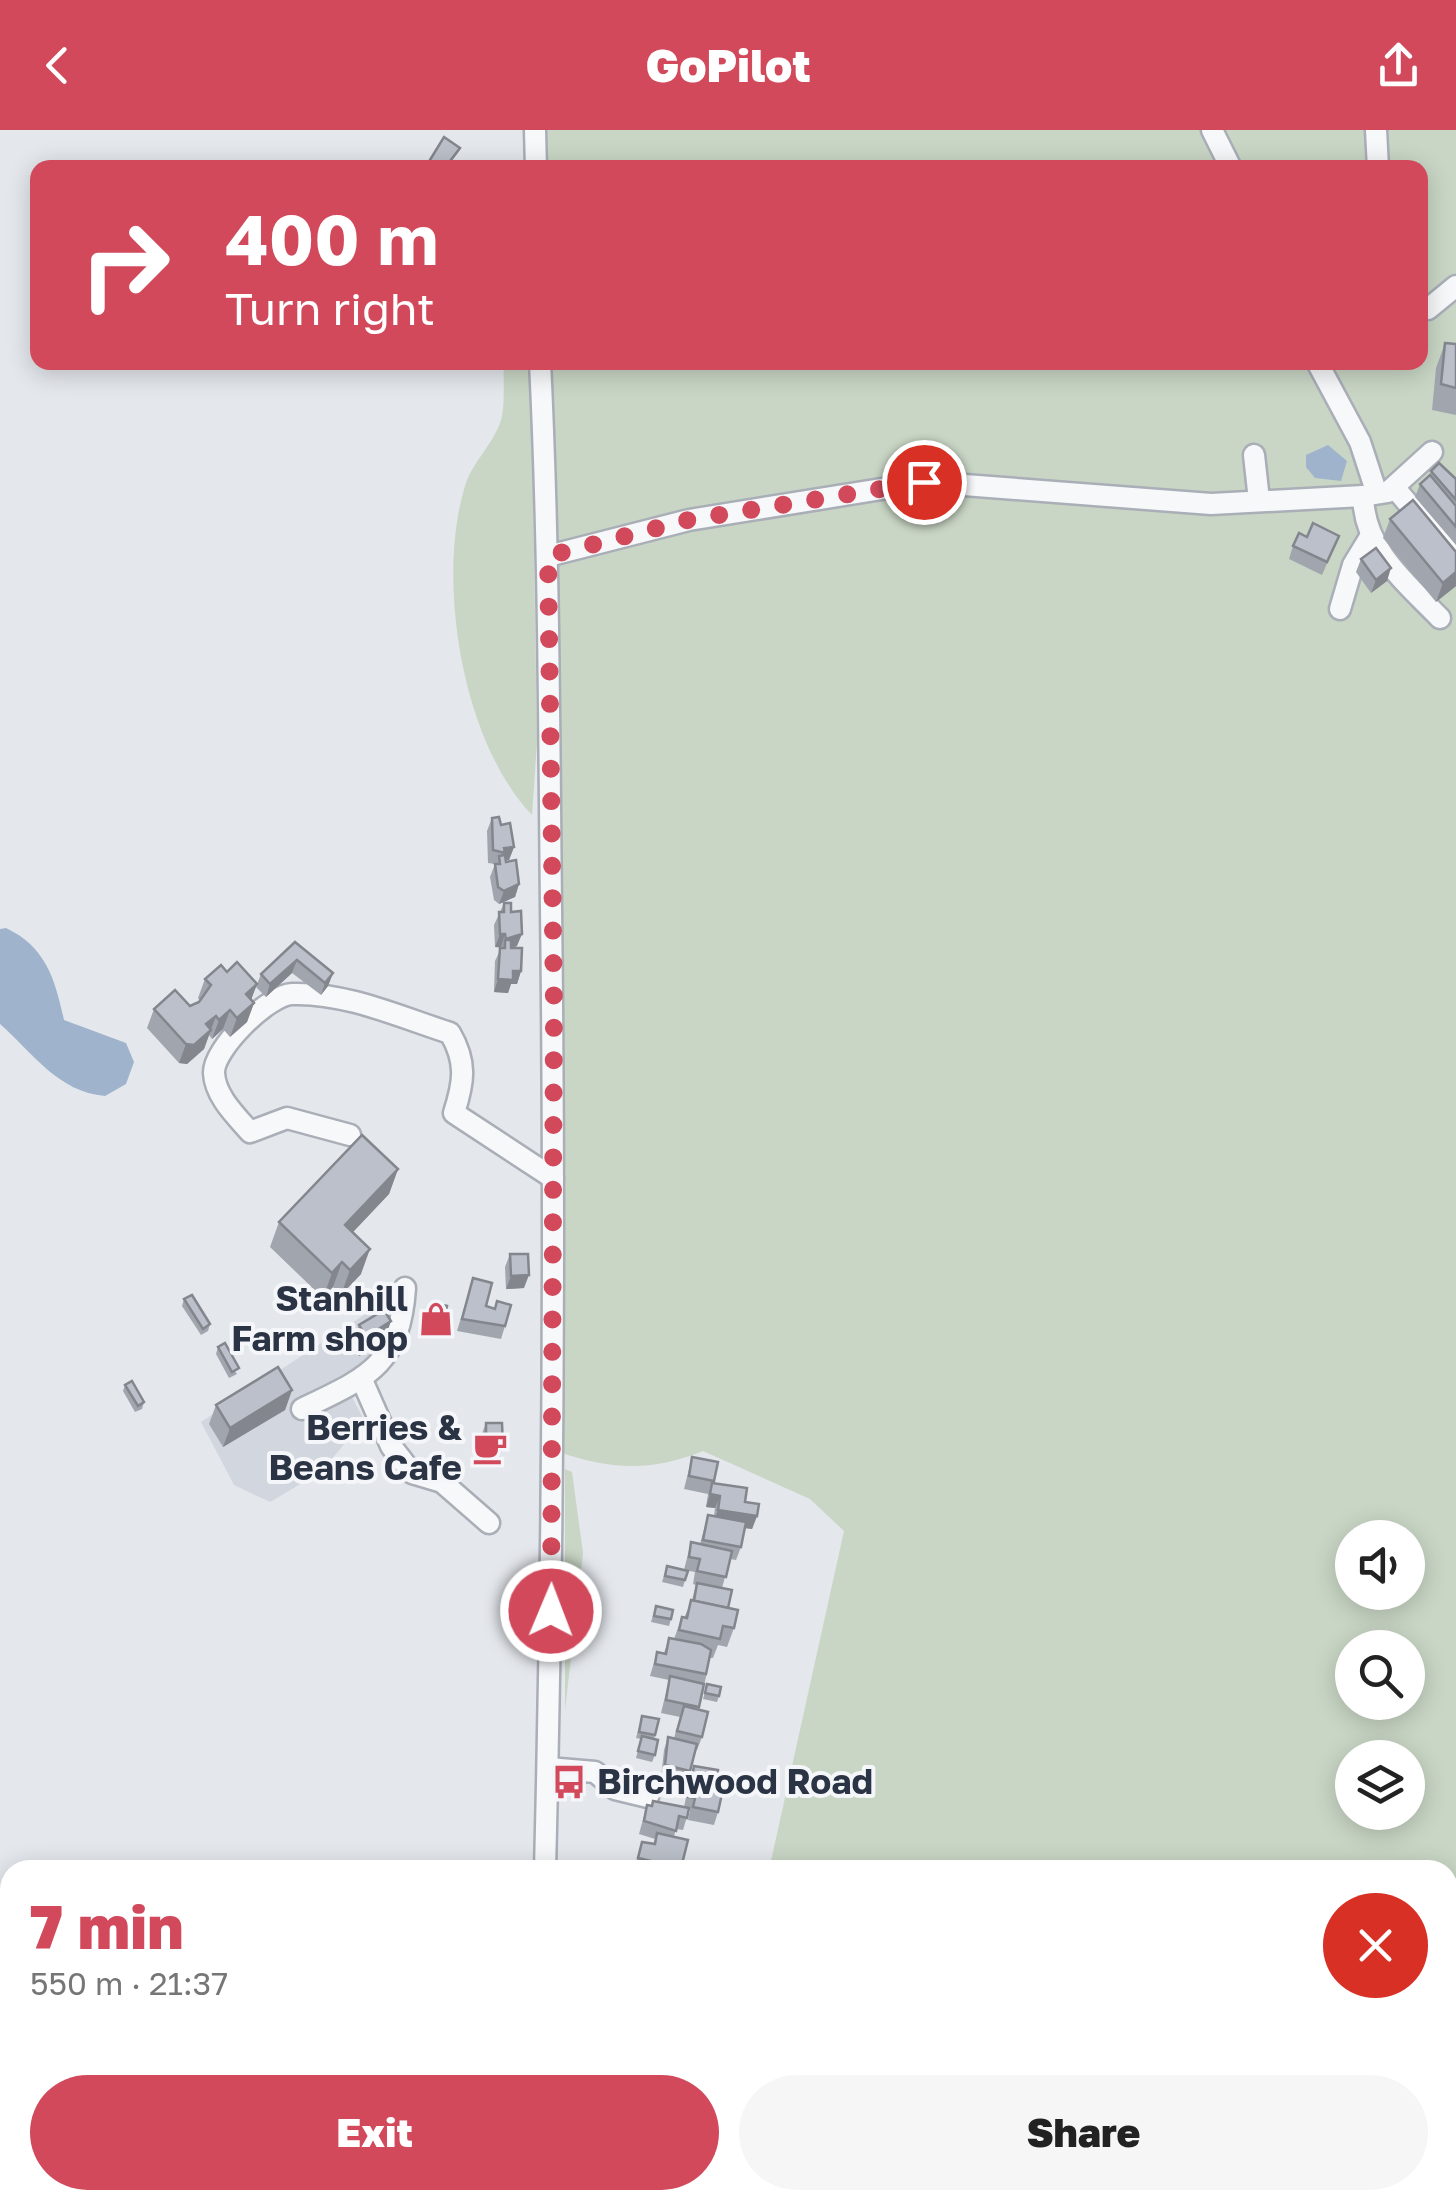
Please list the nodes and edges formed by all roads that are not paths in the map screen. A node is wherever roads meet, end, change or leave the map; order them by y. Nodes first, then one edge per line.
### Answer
1 (535, 130) edge
2 (1212, 130) edge
3 (1376, 130) edge
4 (536, 160) edge
5 (1227, 160) edge
6 (1378, 160) edge
7 (1456, 286) edge
8 (1428, 310) dead end
9 (540, 370) edge
10 (1321, 370) edge
11 (1432, 452) dead end
12 (1254, 455) dead end
13 (1378, 492) junction
14 (1259, 500) junction
15 (1370, 536) junction
16 (548, 556) junction
17 (1456, 560) edge
18 (1340, 609) dead end
19 (1440, 618) dead end
20 (350, 1134) dead end
21 (553, 1178) junction
22 (405, 1288) dead end
23 (362, 1380) junction
24 (302, 1409) dead end
25 (489, 1522) dead end
26 (548, 1768) junction
27 (648, 1797) dead end
28 (545, 1860) edge

1 - 4 street
2 - 5 street
3 - 6 street
7 - 8 street
9 - 16 street
10 - 13 street
11 - 13 street
12 - 14 street
13 - 14 street
13 - 15 street
13 - 17 street
14 - 16 street
15 - 18 street
15 - 19 street
16 - 21 street
20 - 21 street
21 - 26 street
22 - 23 street
23 - 24 street
23 - 25 street
26 - 27 street
26 - 28 street

